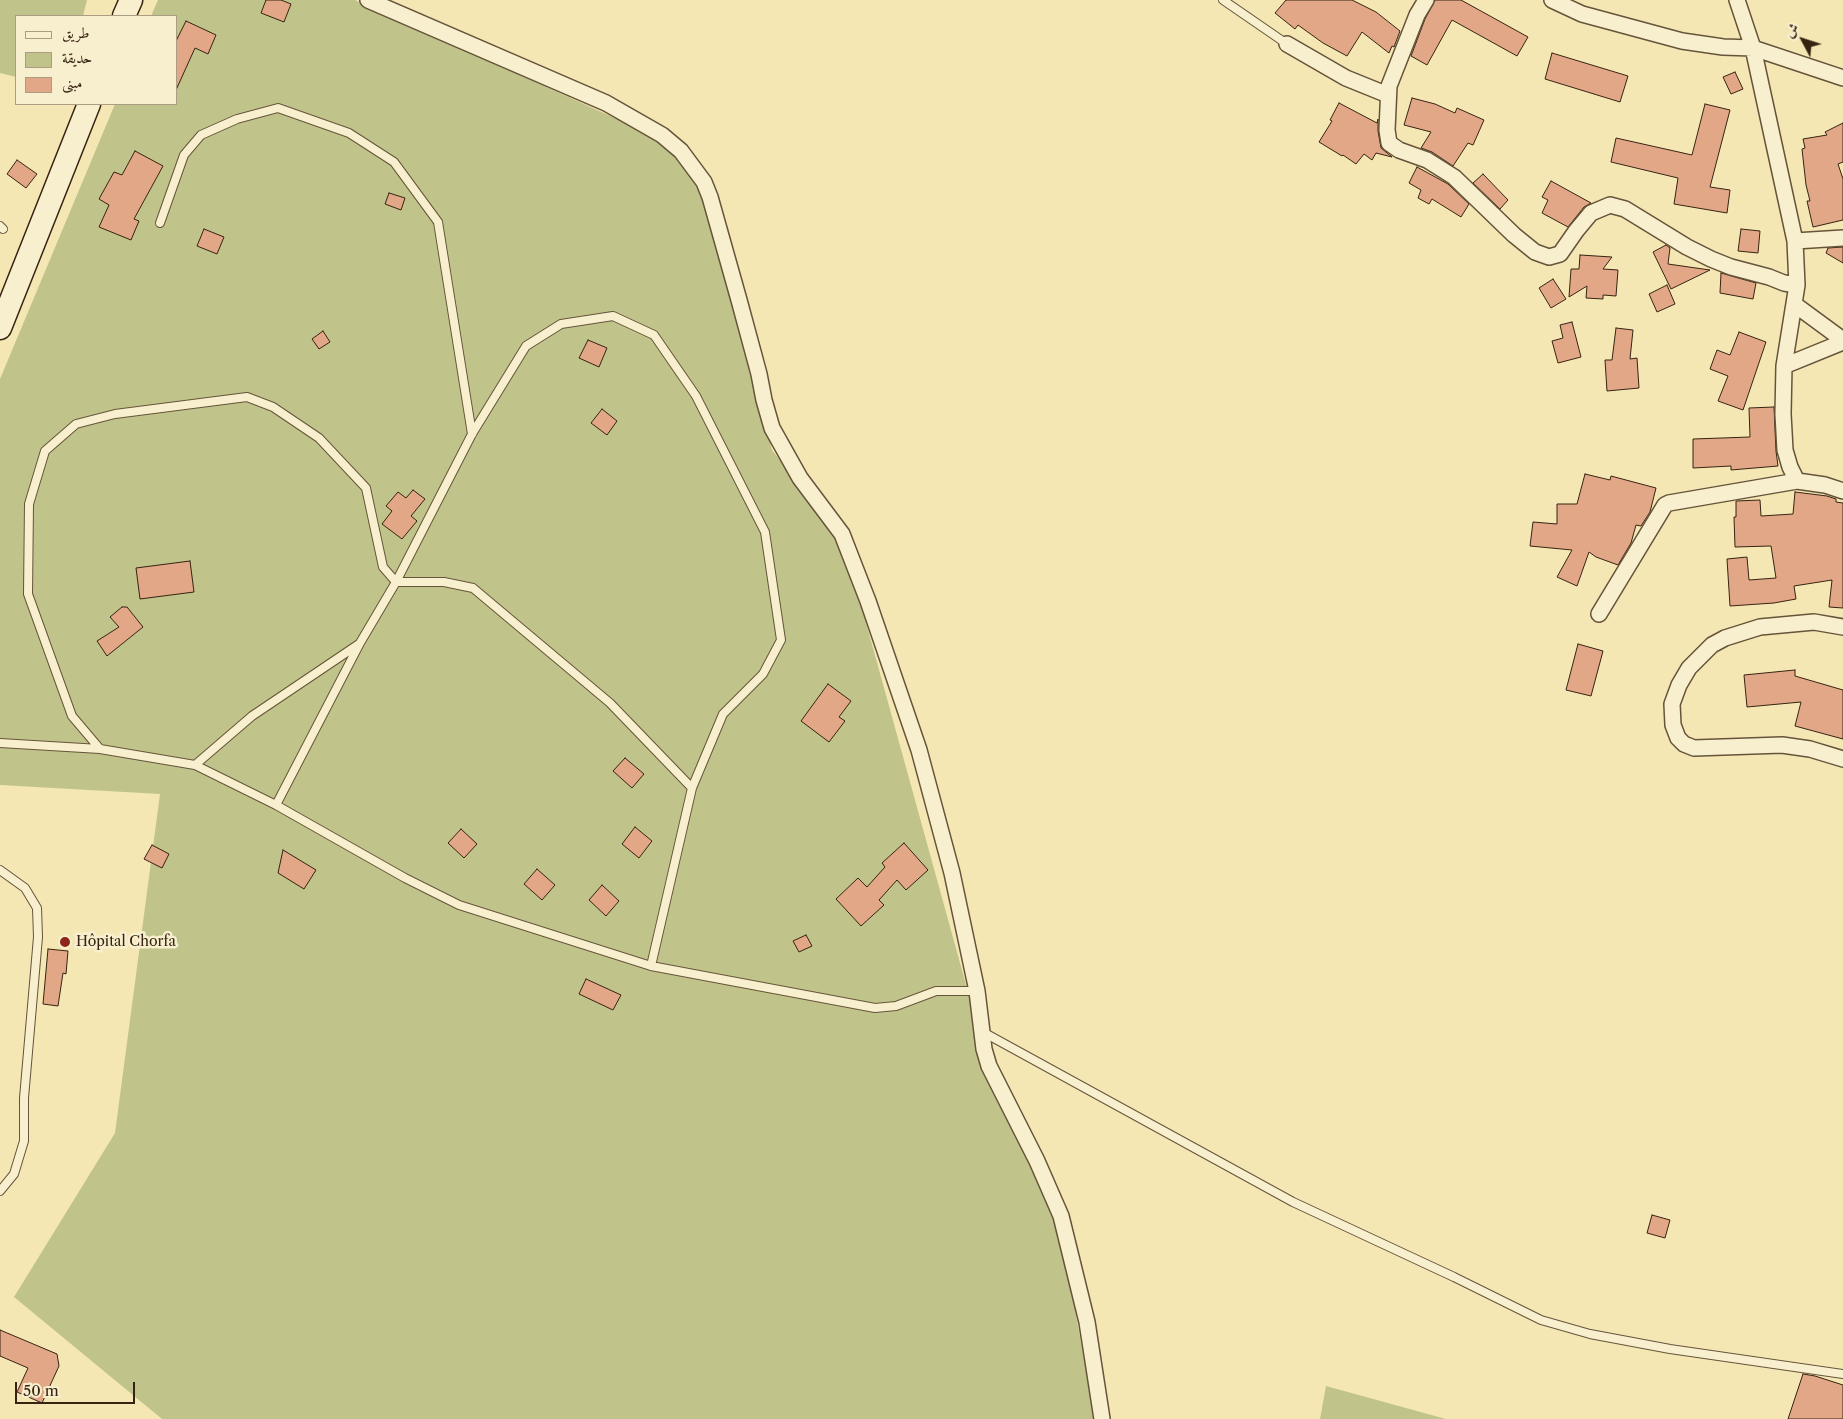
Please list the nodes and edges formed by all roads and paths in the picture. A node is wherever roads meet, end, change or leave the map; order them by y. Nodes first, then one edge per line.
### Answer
1 (131, 0) edge
2 (368, 0) edge
3 (1224, 0) edge
4 (1426, 0) edge
5 (1552, 0) edge
6 (1737, 0) edge
7 (124, 15) edge
8 (1287, 44) joint
9 (1753, 48) junction
10 (1843, 78) edge
11 (1388, 95) junction
12 (89, 105) edge
13 (160, 223) dead end
14 (1843, 238) edge
15 (1795, 241) junction
16 (1798, 285) junction
17 (1794, 304) junction
18 (0, 328) edge
19 (1843, 341) edge
20 (1784, 366) junction
21 (472, 434) junction
22 (1797, 481) junction
23 (1843, 491) edge
24 (396, 582) junction
25 (1599, 614) dead end
26 (1843, 627) edge
27 (360, 643) junction
28 (0, 743) edge
29 (100, 749) junction
30 (1843, 759) edge
31 (195, 765) junction
32 (692, 788) junction
33 (276, 805) junction
34 (0, 870) edge
35 (651, 966) junction
36 (977, 991) junction
37 (981, 1031) junction
38 (0, 1191) edge
39 (1843, 1374) edge
40 (1102, 1419) edge

1 - 7 main road
2 - 36 street
3 - 8 lane
4 - 11 street
5 - 9 street
6 - 9 street
8 - 11 street
9 - 10 street
9 - 15 street
11 - 16 street
12 - 18 main road
13 - 21 lane
14 - 15 street
15 - 16 street
16 - 17 street
17 - 19 street
17 - 20 street
19 - 20 street
20 - 22 street
21 - 24 lane
21 - 32 lane
22 - 23 street
22 - 25 street
24 - 27 lane
24 - 29 lane
24 - 32 lane
26 - 30 street
27 - 31 lane
27 - 33 lane
28 - 29 lane
29 - 31 lane
31 - 33 lane
32 - 35 lane
33 - 35 lane
34 - 38 lane
35 - 36 lane
36 - 37 street
37 - 39 lane
37 - 40 street

